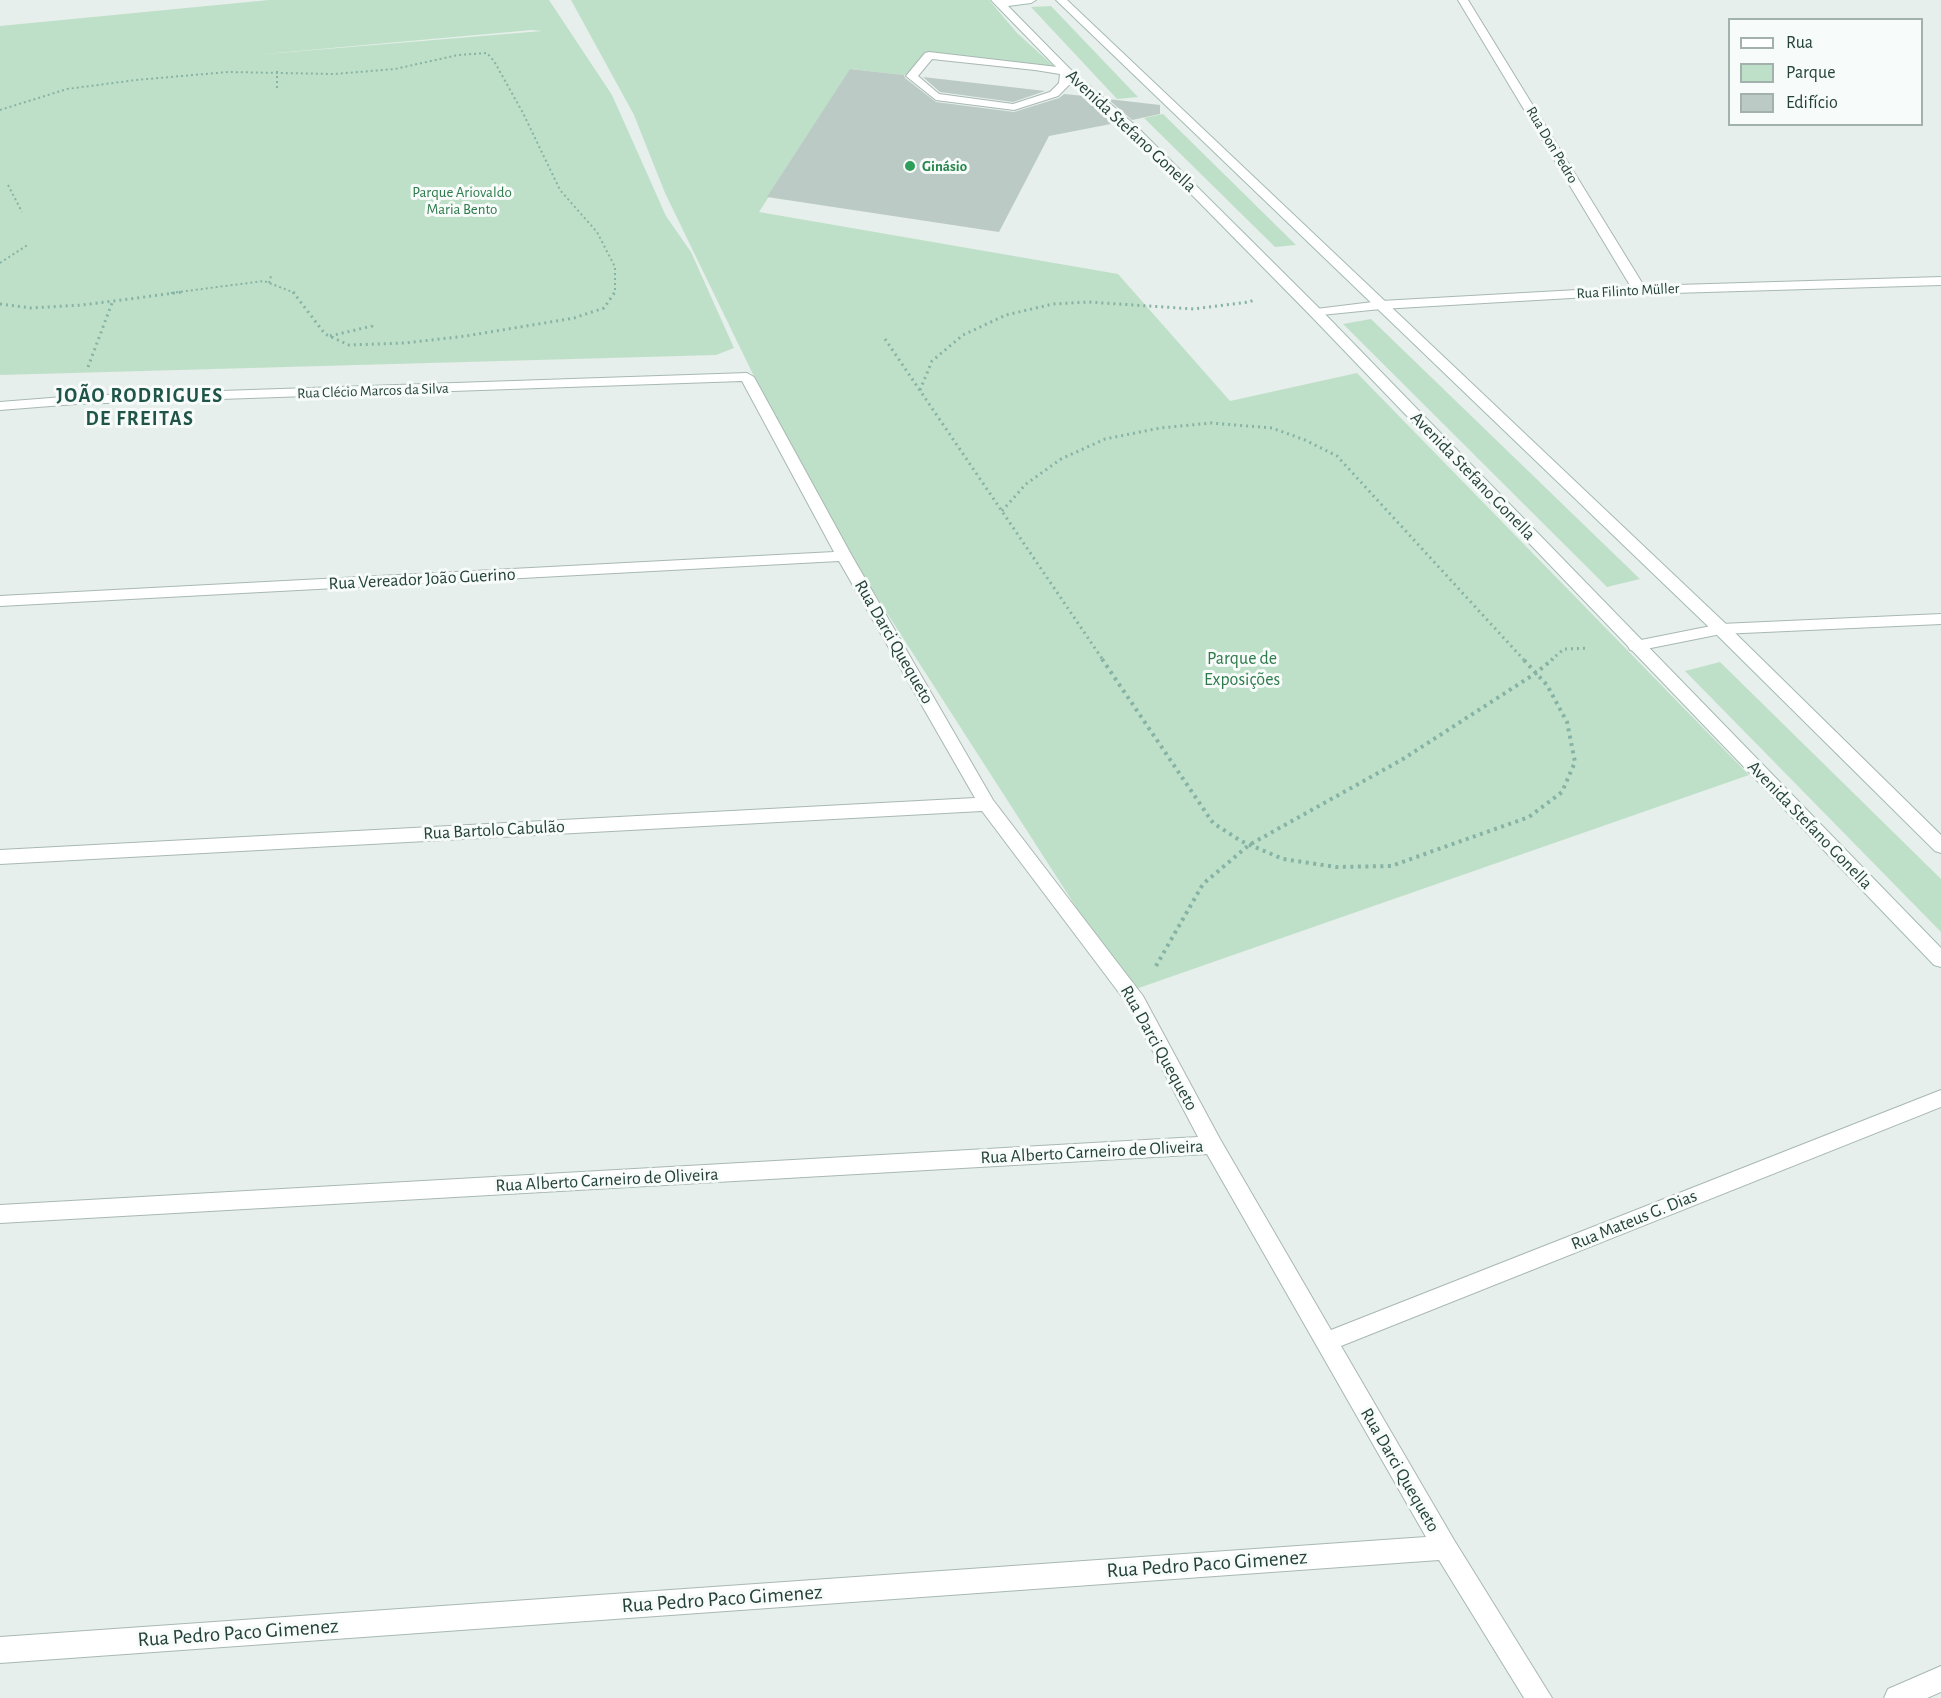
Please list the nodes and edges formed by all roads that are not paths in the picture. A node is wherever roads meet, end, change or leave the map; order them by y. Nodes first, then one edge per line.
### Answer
1 (1031, 0) edge
2 (1061, 0) edge
3 (1463, 0) edge
4 (998, 2) edge
5 (1066, 71) junction
6 (1941, 281) edge
7 (1640, 290) junction
8 (1381, 305) junction
9 (1316, 313) junction
10 (747, 377) joint
11 (0, 406) edge
12 (844, 556) junction
13 (0, 601) edge
14 (1941, 619) edge
15 (1721, 629) junction
16 (1636, 646) junction
17 (987, 804) junction
18 (1941, 846) edge
19 (0, 857) edge
20 (1941, 960) edge
21 (1941, 1098) edge
22 (1213, 1145) junction
23 (0, 1214) edge
24 (1326, 1341) junction
25 (1445, 1548) junction
26 (0, 1650) edge
27 (1941, 1679) edge
28 (1539, 1698) edge
29 (1898, 1698) edge

1 - 4 street
2 - 8 street
3 - 7 street, Rua Don Pedro
4 - 5 street, Avenida Stefano Gonella
5 - 5 street
5 - 9 street, Avenida Stefano Gonella
6 - 7 street, Rua Filinto Müller
7 - 8 street, Rua Filinto Müller
8 - 9 street, Rua Filinto Müller
8 - 15 street
9 - 16 street, Avenida Stefano Gonella
10 - 11 street, Rua Clécio Marcos da Silva
10 - 12 street, Rua Darci Quequeto
12 - 13 street, Rua Vereador João Guerino
12 - 17 street, Rua Darci Quequeto
14 - 15 street
15 - 16 street
15 - 18 street
16 - 20 street, Avenida Stefano Gonella
17 - 19 street, Rua Bartolo Cabulão
17 - 22 street, Rua Darci Quequeto
21 - 24 street, Rua Mateus G. Dias
22 - 23 street, Rua Alberto Carneiro de Oliveira
22 - 24 street, Rua Darci Quequeto
24 - 25 street, Rua Darci Quequeto
25 - 26 street, Rua Pedro Paco Gimenez
25 - 28 street, Rua Darci Quequeto
27 - 29 street

